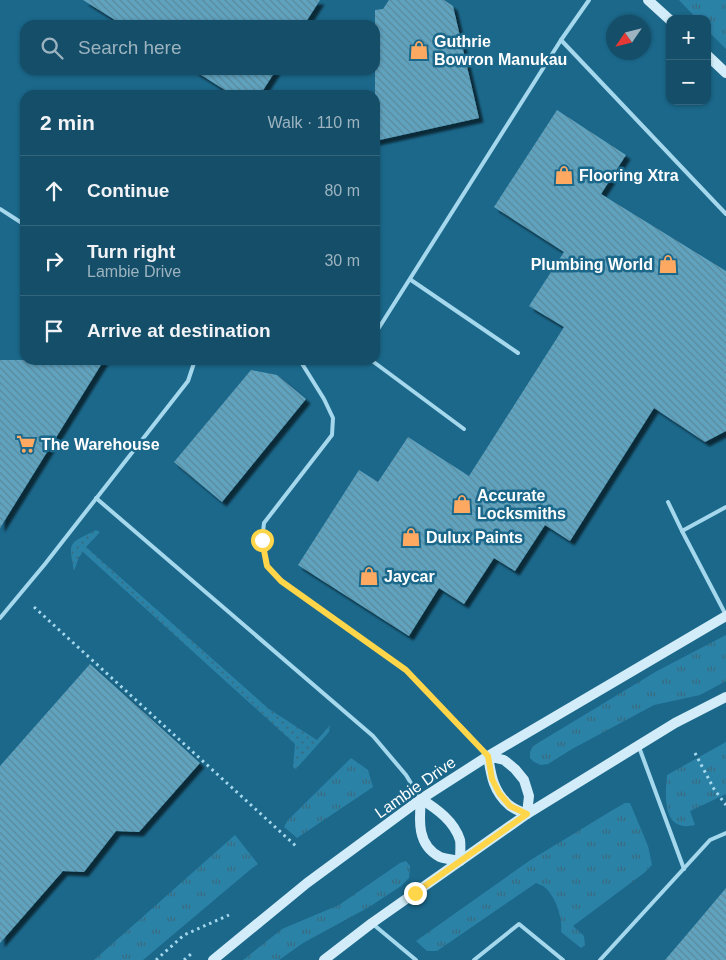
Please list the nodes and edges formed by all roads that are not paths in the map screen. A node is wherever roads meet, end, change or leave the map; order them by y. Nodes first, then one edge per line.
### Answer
1 (589, 0) edge
2 (648, 0) edge
3 (666, 16) edge
4 (561, 40) junction
5 (711, 59) edge
6 (726, 73) edge
7 (0, 209) edge
8 (726, 214) edge
9 (20, 222) edge
10 (410, 280) junction
11 (380, 326) edge
12 (518, 353) dead end
13 (193, 365) edge
14 (303, 365) edge
15 (378, 365) edge
16 (464, 429) dead end
17 (96, 498) junction
18 (668, 502) dead end
19 (726, 507) edge
20 (682, 530) junction
21 (726, 615) edge
22 (0, 618) edge
23 (726, 697) edge
24 (638, 745) junction
25 (488, 756) junction
26 (421, 799) junction
27 (527, 814) junction
28 (726, 834) edge
29 (460, 861) junction
30 (684, 869) junction
31 (372, 923) junction
32 (213, 960) edge
33 (324, 960) edge
34 (416, 960) edge
35 (474, 960) edge
36 (563, 960) edge
37 (600, 960) edge

1 - 4 lane
2 - 3 main road
4 - 8 lane
4 - 10 lane
5 - 6 main road
7 - 9 lane
10 - 11 lane
10 - 12 lane
13 - 17 lane
14 - 25 lane
15 - 16 lane
17 - 22 lane
17 - 26 lane
18 - 20 lane
19 - 20 lane
20 - 21 lane
21 - 25 main road, Lambie Drive
23 - 24 main road
24 - 27 main road
24 - 30 lane
25 - 26 main road, Lambie Drive
25 - 27 main road
25 - 27 main road
26 - 29 main road
26 - 29 main road
26 - 32 main road, Lambie Drive
27 - 29 main road
28 - 30 lane
29 - 31 main road
30 - 37 lane
31 - 33 main road
31 - 34 lane
35 - 36 lane

